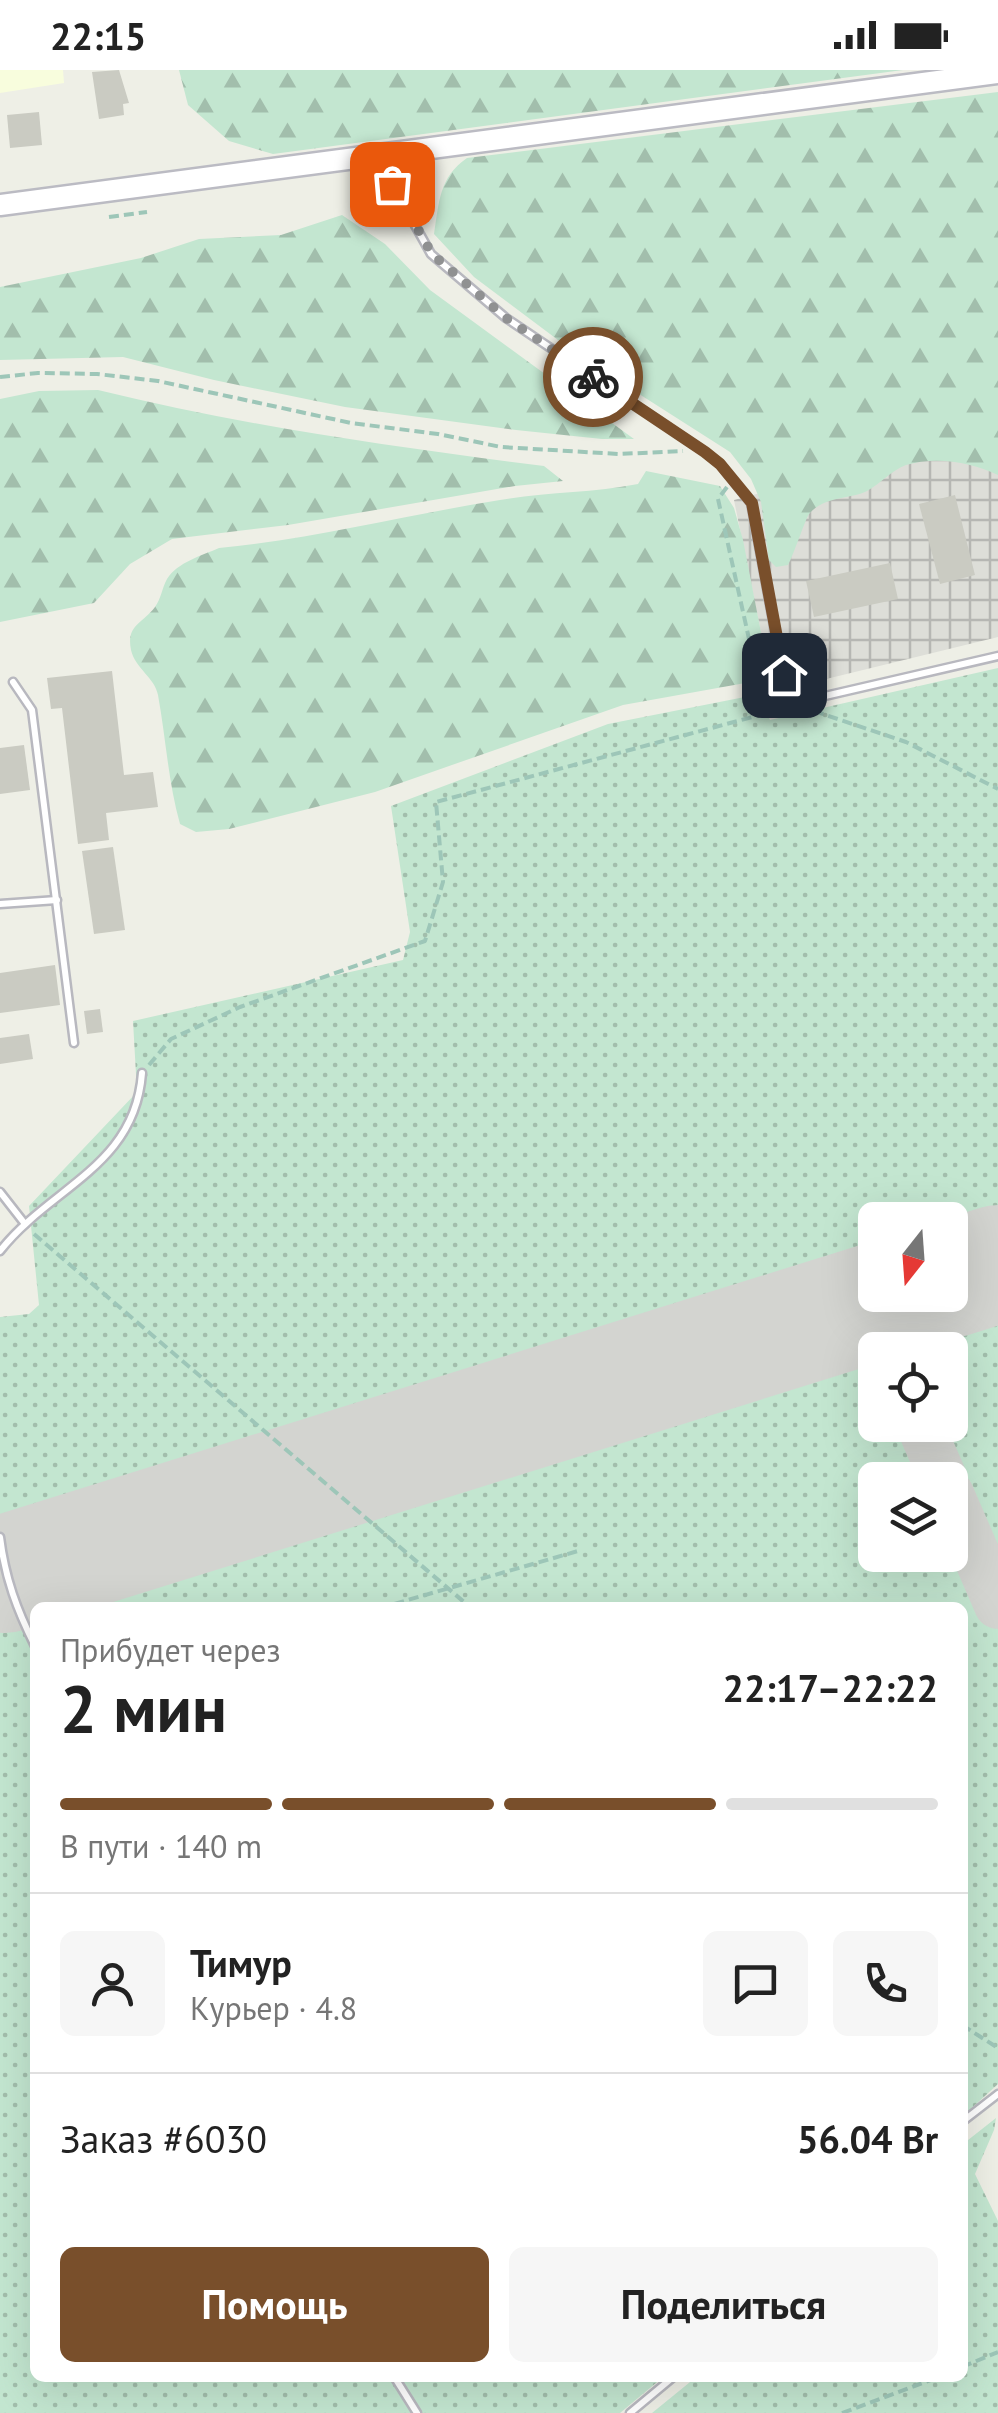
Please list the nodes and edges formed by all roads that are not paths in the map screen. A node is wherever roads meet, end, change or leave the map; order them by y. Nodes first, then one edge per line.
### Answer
1 (998, 73) edge
2 (387, 154) junction
3 (0, 205) edge
4 (998, 656) edge
5 (784, 675) dead end
6 (13, 682) dead end
7 (798, 705) road end
8 (58, 900) junction
9 (0, 904) edge
10 (74, 1043) dead end
11 (142, 1073) road end
12 (0, 1192) edge
13 (25, 1224) junction
14 (1, 1249) edge
15 (0, 1537) edge
16 (30, 1636) edge
17 (998, 2094) edge
18 (968, 2117) edge
19 (399, 2382) edge
20 (667, 2382) edge
21 (418, 2413) edge
22 (630, 2413) edge

1 - 2 main road
2 - 3 main road
2 - 5 lane
4 - 7 lane
6 - 8 lane
8 - 9 lane
8 - 10 lane
11 - 13 lane
12 - 13 lane
13 - 14 lane
15 - 16 lane
17 - 18 lane
19 - 21 lane
20 - 22 lane

